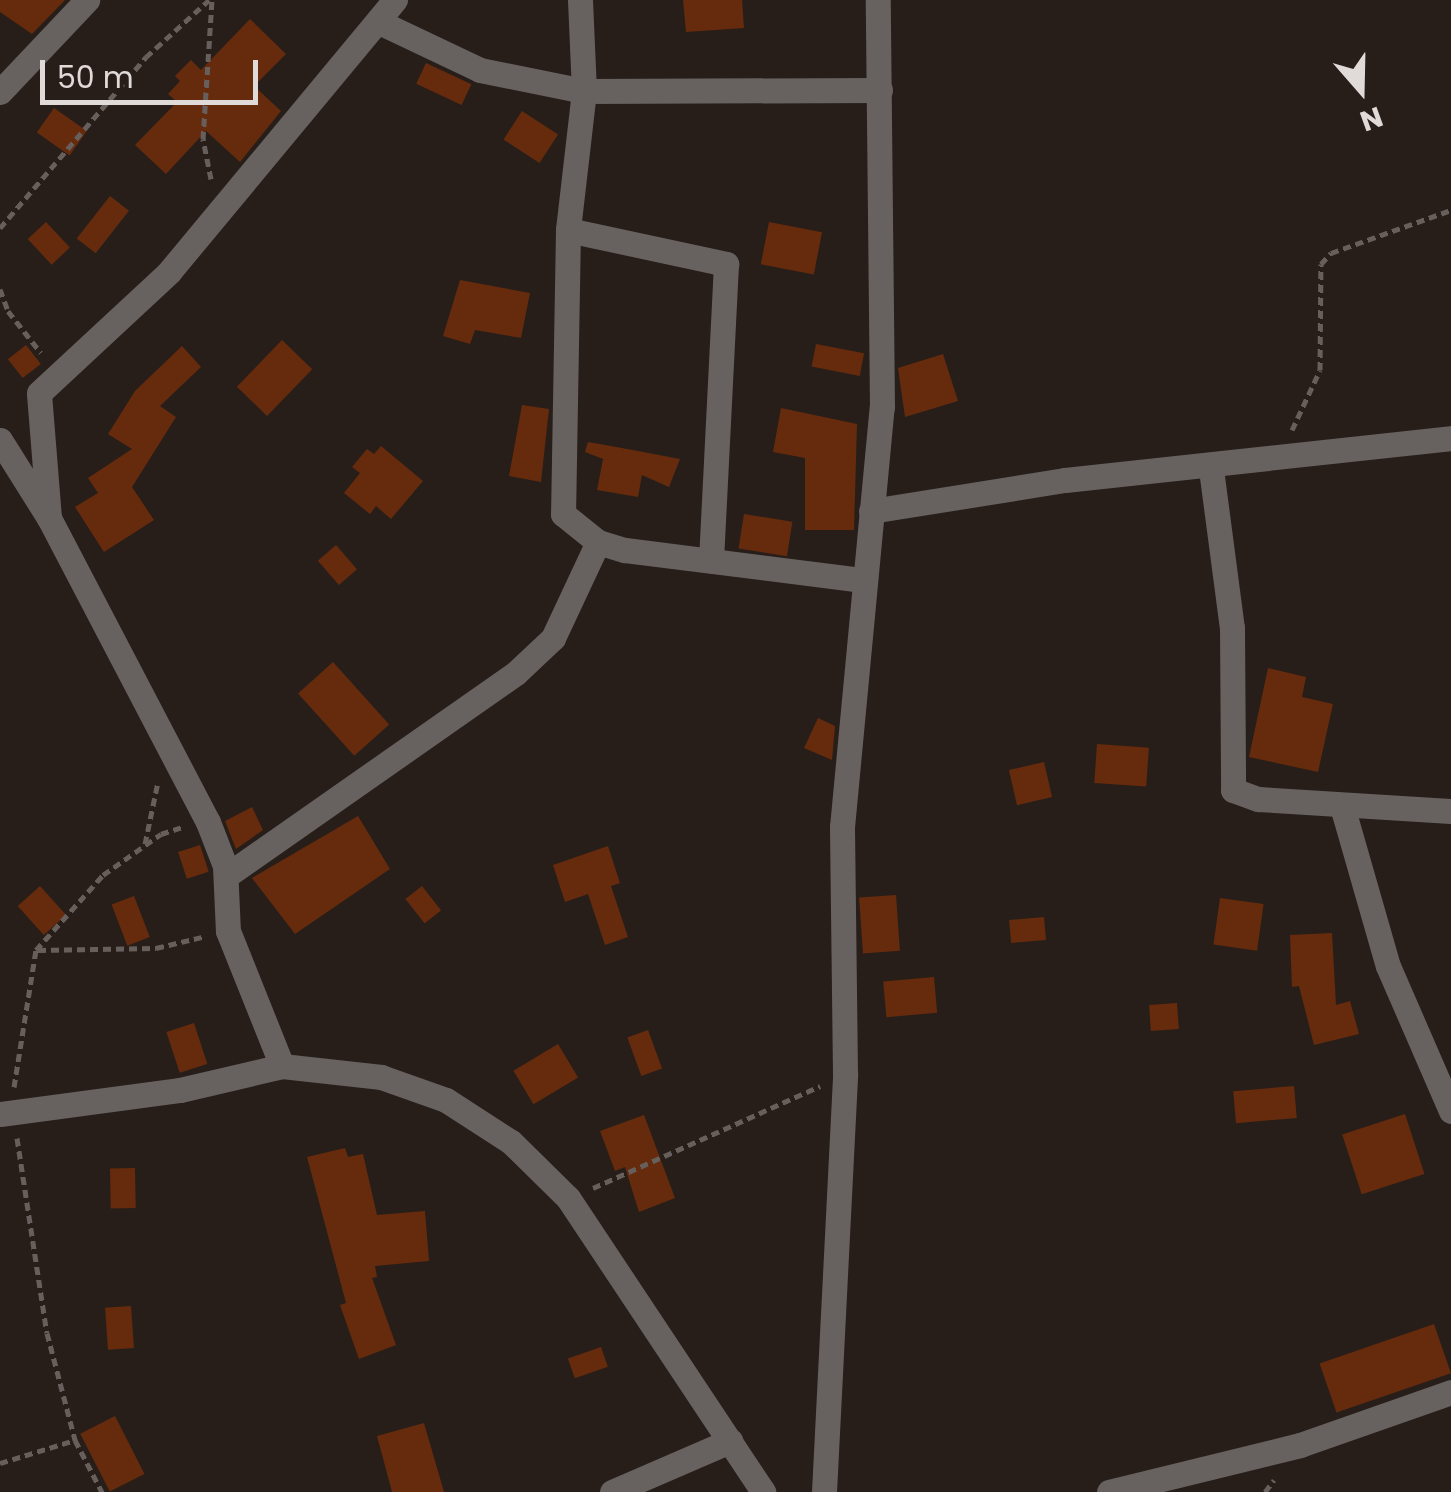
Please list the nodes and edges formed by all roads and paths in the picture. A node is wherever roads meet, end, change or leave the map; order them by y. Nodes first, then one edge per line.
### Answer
1 (87, 0) edge
2 (211, 0) edge
3 (395, 0) edge
4 (580, 0) edge
5 (878, 0) edge
6 (379, 22) junction
7 (880, 90) junction
8 (584, 91) junction
9 (0, 92) edge
10 (225, 210) junction
11 (1451, 210) edge
12 (0, 228) edge
13 (568, 230) junction
14 (0, 289) edge
15 (57, 374) junction
16 (1451, 438) edge
17 (0, 440) edge
18 (1280, 456) junction
19 (1212, 469) junction
20 (870, 511) junction
21 (49, 518) junction
22 (598, 542) junction
23 (711, 561) junction
24 (862, 580) junction
25 (172, 752) junction
26 (1342, 806) junction
27 (1451, 811) edge
28 (208, 822) junction
29 (145, 844) junction
30 (226, 876) junction
31 (228, 931) junction
32 (36, 950) junction
33 (282, 1066) junction
34 (845, 1074) junction
35 (1451, 1111) edge
36 (6, 1113) edge
37 (568, 1198) junction
38 (1451, 1392) edge
39 (74, 1440) junction
40 (730, 1441) junction
41 (0, 1463) edge
42 (102, 1492) edge
43 (612, 1492) edge
44 (763, 1492) edge
45 (824, 1492) edge
46 (1109, 1492) edge

1 - 9 street
2 - 10 path
2 - 12 path
3 - 6 street
4 - 8 street
5 - 7 street
6 - 8 street
6 - 10 street
7 - 8 street
7 - 20 street
8 - 13 street
10 - 15 street
11 - 18 path
13 - 22 street
13 - 23 street
14 - 15 path
15 - 21 street
16 - 18 street
17 - 21 street
18 - 19 street
19 - 20 street
19 - 26 street
20 - 24 street
21 - 25 street
22 - 23 street
22 - 30 street
23 - 24 street
24 - 34 street
25 - 28 street
25 - 29 path
26 - 27 street
26 - 35 street
28 - 29 path
28 - 30 street
29 - 32 path
30 - 31 street
31 - 32 path
31 - 33 street
32 - 36 path
33 - 36 street
33 - 37 street
34 - 37 path
34 - 45 street
36 - 39 path
37 - 40 street
38 - 46 street
39 - 41 path
39 - 42 path
40 - 43 street
40 - 44 street

